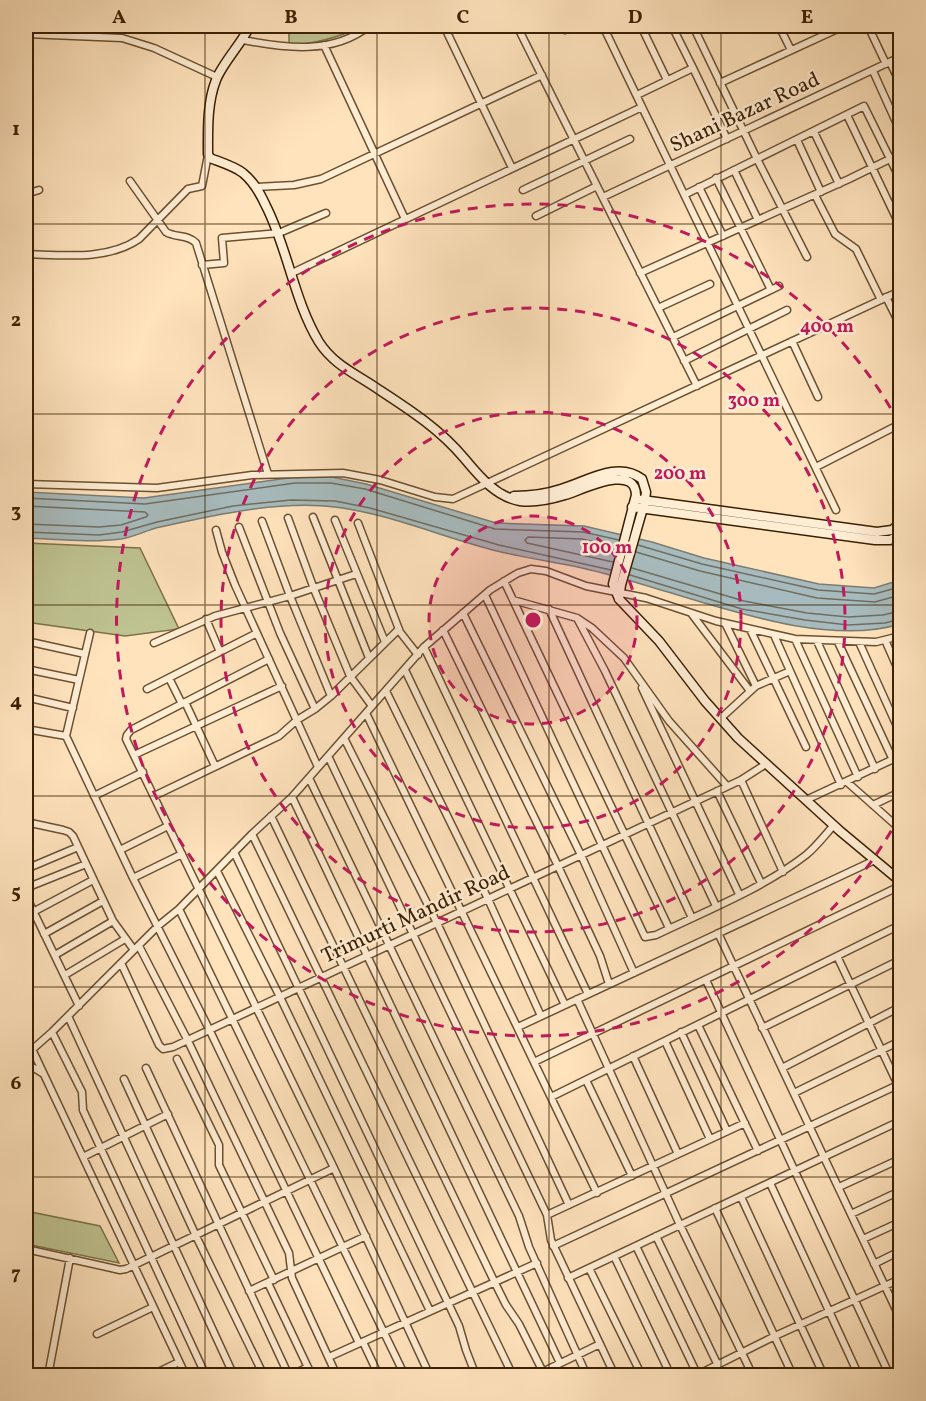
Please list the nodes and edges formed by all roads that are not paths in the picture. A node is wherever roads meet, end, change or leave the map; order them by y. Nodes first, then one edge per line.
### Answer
1 (250, 26) edge
2 (369, 26) edge
3 (444, 26) edge
4 (517, 26) edge
5 (618, 26) edge
6 (641, 26) edge
7 (672, 26) edge
8 (693, 26) edge
9 (779, 26) edge
10 (844, 26) edge
11 (868, 26) edge
12 (605, 28) edge
13 (26, 34) edge
14 (243, 40) junction
15 (324, 45) junction
16 (791, 50) junction
17 (900, 57) edge
18 (888, 63) junction
19 (693, 68) junction
20 (873, 71) junction
21 (542, 75) junction
22 (217, 77) junction
23 (667, 80) junction
24 (720, 83) junction
25 (900, 84) edge
26 (637, 95) junction
27 (482, 103) junction
28 (642, 107) junction
29 (847, 115) junction
30 (743, 131) junction
31 (900, 131) edge
32 (813, 132) junction
33 (574, 139) junction
34 (630, 139) dead end
35 (727, 139) junction
36 (797, 140) junction
37 (900, 154) edge
38 (208, 155) junction
39 (375, 155) junction
40 (757, 159) junction
41 (891, 159) junction
42 (585, 161) junction
43 (672, 166) junction
44 (512, 168) junction
45 (873, 168) junction
46 (734, 170) junction
47 (716, 178) junction
48 (900, 179) edge
49 (130, 181) dead end
50 (839, 184) junction
51 (597, 186) junction
52 (256, 187) junction
53 (699, 187) junction
54 (39, 190) dead end
55 (523, 190) dead end
56 (26, 194) edge
57 (686, 194) junction
58 (818, 194) junction
59 (603, 198) junction
60 (783, 209) junction
61 (326, 213) dead end
62 (536, 216) dead end
63 (157, 219) junction
64 (405, 219) junction
65 (758, 220) junction
66 (900, 226) edge
67 (741, 228) junction
68 (279, 233) junction
69 (723, 236) junction
70 (709, 243) junction
71 (26, 255) edge
72 (807, 257) dead end
73 (202, 265) junction
74 (292, 273) junction
75 (640, 273) junction
76 (710, 284) dead end
77 (779, 286) dead end
78 (771, 290) junction
79 (900, 291) edge
80 (884, 299) junction
81 (738, 306) junction
82 (658, 308) junction
83 (787, 310) dead end
84 (900, 326) edge
85 (750, 328) junction
86 (673, 338) junction
87 (792, 341) junction
88 (763, 355) junction
89 (684, 361) junction
90 (697, 386) junction
91 (818, 397) dead end
92 (900, 424) edge
93 (816, 467) junction
94 (268, 474) junction
95 (26, 484) edge
96 (487, 484) junction
97 (508, 497) junction
98 (634, 503) junction
99 (644, 505) junction
100 (836, 510) dead end
101 (313, 517) dead end
102 (288, 518) dead end
103 (335, 520) dead end
104 (262, 521) dead end
105 (358, 523) dead end
106 (900, 524) edge
107 (239, 527) dead end
108 (216, 530) dead end
109 (900, 535) edge
110 (356, 574) junction
111 (338, 580) junction
112 (504, 581) junction
113 (314, 589) junction
114 (618, 591) junction
115 (485, 595) junction
116 (290, 596) junction
117 (513, 600) junction
118 (267, 603) junction
119 (245, 609) junction
120 (549, 609) junction
121 (463, 613) junction
122 (691, 613) junction
123 (577, 618) junction
124 (206, 619) junction
125 (725, 623) junction
126 (399, 629) junction
127 (750, 629) junction
128 (443, 630) junction
129 (90, 633) dead end
130 (257, 633) junction
131 (774, 634) junction
132 (900, 636) edge
133 (795, 639) junction
134 (885, 640) junction
135 (26, 641) edge
136 (817, 641) junction
137 (385, 642) junction
138 (838, 642) junction
139 (859, 642) junction
140 (154, 643) dead end
141 (424, 647) junction
142 (220, 652) junction
143 (85, 654) junction
144 (417, 655) junction
145 (369, 658) junction
146 (269, 659) junction
147 (26, 669) edge
148 (405, 670) junction
149 (790, 671) junction
150 (635, 672) junction
151 (900, 674) edge
152 (350, 676) junction
153 (169, 678) junction
154 (772, 678) junction
155 (79, 680) junction
156 (282, 686) junction
157 (756, 686) junction
158 (147, 689) dead end
159 (386, 691) junction
160 (750, 691) junction
161 (331, 696) junction
162 (26, 698) edge
163 (183, 703) junction
164 (372, 706) junction
165 (73, 708) junction
166 (315, 709) junction
167 (366, 713) junction
168 (720, 719) junction
169 (297, 720) junction
170 (196, 727) junction
171 (26, 729) edge
172 (900, 733) edge
173 (66, 736) junction
174 (344, 738) junction
175 (806, 747) dead end
176 (134, 755) junction
177 (328, 756) junction
178 (900, 756) edge
179 (893, 760) junction
180 (766, 764) junction
181 (215, 766) junction
182 (318, 768) junction
183 (875, 769) junction
184 (143, 772) junction
185 (858, 777) junction
186 (309, 778) junction
187 (741, 780) junction
188 (844, 784) junction
189 (727, 786) junction
190 (717, 791) junction
191 (900, 792) edge
192 (154, 795) junction
193 (94, 796) junction
194 (292, 797) junction
195 (806, 800) junction
196 (694, 802) junction
197 (873, 805) junction
198 (671, 813) junction
199 (272, 816) junction
200 (26, 822) edge
201 (649, 823) junction
202 (834, 825) junction
203 (899, 825) edge
204 (168, 826) junction
205 (252, 834) junction
206 (624, 835) junction
207 (601, 846) junction
208 (78, 847) junction
209 (120, 850) junction
210 (234, 852) junction
211 (182, 854) junction
212 (581, 855) junction
213 (875, 860) junction
214 (86, 864) junction
215 (558, 866) junction
216 (26, 868) edge
217 (217, 871) junction
218 (783, 872) junction
219 (133, 878) junction
220 (533, 878) junction
221 (93, 880) junction
222 (900, 881) edge
223 (761, 883) junction
224 (900, 886) edge
225 (26, 888) edge
226 (198, 889) junction
227 (510, 889) junction
228 (739, 894) junction
229 (26, 896) edge
230 (488, 899) junction
231 (103, 901) junction
232 (716, 906) junction
233 (178, 909) junction
234 (462, 911) junction
235 (33, 912) junction
236 (692, 918) junction
237 (113, 921) junction
238 (437, 923) junction
239 (900, 925) edge
240 (158, 926) junction
241 (669, 928) junction
242 (718, 933) junction
243 (44, 934) junction
244 (414, 934) junction
245 (125, 939) junction
246 (391, 945) junction
247 (137, 948) junction
248 (55, 955) junction
249 (837, 956) junction
250 (367, 957) junction
251 (900, 960) edge
252 (121, 963) junction
253 (733, 966) junction
254 (343, 968) junction
255 (634, 973) junction
256 (65, 975) junction
257 (321, 978) junction
258 (706, 980) junction
259 (609, 984) junction
260 (852, 985) junction
261 (299, 988) junction
262 (588, 994) junction
263 (280, 997) junction
264 (577, 999) junction
265 (749, 999) junction
266 (564, 1005) junction
267 (79, 1006) junction
268 (900, 1007) edge
269 (257, 1009) junction
270 (721, 1013) junction
271 (68, 1016) junction
272 (541, 1016) junction
273 (233, 1020) junction
274 (869, 1023) junction
275 (698, 1024) junction
276 (518, 1027) junction
277 (762, 1028) junction
278 (210, 1031) junction
279 (52, 1032) junction
280 (681, 1032) junction
281 (593, 1034) junction
282 (188, 1041) junction
283 (665, 1041) junction
284 (900, 1041) edge
285 (32, 1049) junction
286 (882, 1051) junction
287 (26, 1055) edge
288 (633, 1056) junction
289 (177, 1059) dead end
290 (534, 1062) junction
291 (26, 1066) edge
292 (146, 1068) dead end
293 (782, 1068) junction
294 (609, 1069) junction
295 (42, 1073) junction
296 (124, 1079) dead end
297 (586, 1080) junction
298 (899, 1084) edge
299 (794, 1093) junction
300 (551, 1097) junction
301 (168, 1114) junction
302 (900, 1121) edge
303 (745, 1123) junction
304 (146, 1126) junction
305 (809, 1126) junction
306 (727, 1131) junction
307 (123, 1137) junction
308 (710, 1139) junction
309 (780, 1140) junction
310 (101, 1149) junction
311 (758, 1150) junction
312 (678, 1154) junction
313 (83, 1157) junction
314 (824, 1157) junction
315 (900, 1159) edge
316 (654, 1166) junction
317 (334, 1168) junction
318 (795, 1171) junction
319 (632, 1176) junction
320 (311, 1180) junction
321 (770, 1183) junction
322 (839, 1187) junction
323 (900, 1191) edge
324 (287, 1192) junction
325 (597, 1193) junction
326 (667, 1193) junction
327 (741, 1197) junction
328 (265, 1203) junction
329 (569, 1205) junction
330 (715, 1208) junction
331 (242, 1213) junction
332 (851, 1214) junction
333 (547, 1215) junction
334 (900, 1222) edge
335 (218, 1225) junction
336 (680, 1225) junction
337 (196, 1236) junction
338 (366, 1236) junction
339 (656, 1236) junction
340 (863, 1239) junction
341 (343, 1246) junction
342 (553, 1246) junction
343 (636, 1246) junction
344 (174, 1247) junction
345 (26, 1249) edge
346 (900, 1251) edge
347 (614, 1256) junction
348 (70, 1258) junction
349 (151, 1258) junction
350 (319, 1258) junction
351 (537, 1263) junction
352 (874, 1264) junction
353 (134, 1266) junction
354 (589, 1268) junction
355 (291, 1272) junction
356 (518, 1273) junction
357 (568, 1278) junction
358 (900, 1279) edge
359 (271, 1281) junction
360 (495, 1283) junction
361 (885, 1286) junction
362 (249, 1291) junction
363 (473, 1294) junction
364 (855, 1301) junction
365 (448, 1303) junction
366 (153, 1307) junction
367 (898, 1309) edge
368 (430, 1311) junction
369 (830, 1312) junction
370 (900, 1318) edge
371 (405, 1322) junction
372 (801, 1324) junction
373 (384, 1332) junction
374 (97, 1334) dead end
375 (775, 1336) junction
376 (361, 1343) junction
377 (600, 1344) junction
378 (742, 1353) junction
379 (577, 1355) junction
380 (329, 1357) junction
381 (179, 1362) junction
382 (560, 1363) junction
383 (718, 1365) junction
384 (308, 1367) junction
385 (544, 1373) edge
386 (697, 1375) edge
387 (48, 1376) edge
388 (150, 1376) edge
389 (186, 1376) edge
390 (206, 1376) edge
391 (234, 1376) edge
392 (264, 1376) edge
393 (290, 1376) edge
394 (312, 1376) edge
395 (337, 1376) edge
396 (379, 1376) edge
397 (405, 1376) edge
398 (430, 1376) edge
399 (476, 1376) edge
400 (513, 1376) edge
401 (534, 1376) edge
402 (587, 1376) edge
403 (615, 1376) edge
404 (642, 1376) edge
405 (671, 1376) edge
406 (723, 1376) edge
407 (753, 1376) edge
408 (793, 1376) edge
409 (824, 1376) edge
410 (859, 1376) edge
411 (890, 1376) edge

1 - 14 street
2 - 15 street
3 - 27 street
4 - 21 street
5 - 12 street
6 - 23 street
7 - 19 street
8 - 24 street
9 - 16 street
10 - 16 street
11 - 18 street
12 - 26 street
13 - 22 street
14 - 15 street
14 - 22 street
15 - 39 street
16 - 24 street
17 - 18 street, Shani Bazar Road
18 - 20 street, Shani Bazar Road
18 - 25 street
19 - 23 street
19 - 35 street
20 - 30 street, Shani Bazar Road
20 - 31 street
21 - 27 street
21 - 33 street
22 - 38 street
23 - 26 street
24 - 30 street
26 - 28 street
27 - 39 street
27 - 44 street
28 - 33 street
28 - 43 street
29 - 32 street
29 - 41 street
29 - 45 street
30 - 35 street, Shani Bazar Road
30 - 40 street
32 - 36 street
32 - 50 street
33 - 42 street
33 - 44 street
34 - 42 street
35 - 43 street, Shani Bazar Road
36 - 40 street
36 - 58 street
37 - 41 street
38 - 52 street
38 - 63 street
39 - 52 street
39 - 64 street
40 - 46 street
40 - 60 street
41 - 45 street
41 - 48 street
42 - 51 street
42 - 55 street
43 - 57 street
43 - 59 street, Shani Bazar Road
44 - 64 street
45 - 50 street
45 - 66 street
46 - 47 street
46 - 65 street
47 - 53 street
47 - 67 street
49 - 63 street
50 - 58 street
51 - 59 street
51 - 62 street
52 - 68 street
53 - 57 street
53 - 69 street
54 - 56 street
57 - 70 street
58 - 60 street
58 - 80 street
59 - 75 street
60 - 65 street
60 - 72 street
61 - 68 street
63 - 71 street
63 - 73 street
64 - 74 street
65 - 67 street
67 - 69 street
67 - 78 street
68 - 73 street
68 - 74 street
69 - 70 street
70 - 75 street
70 - 81 street
73 - 94 street
74 - 96 street
75 - 82 street
76 - 82 street
77 - 78 street
78 - 81 street
79 - 80 street
80 - 84 street
80 - 87 street
81 - 85 street
81 - 86 street
82 - 86 street
83 - 85 street
85 - 88 street
85 - 89 street
86 - 89 street
87 - 88 street
87 - 91 street
88 - 90 street
88 - 93 street
89 - 90 street
90 - 96 street
92 - 93 street
93 - 100 street
94 - 95 street
94 - 96 street
96 - 97 street
97 - 98 street
97 - 99 street
98 - 99 street
98 - 114 street
99 - 106 street
99 - 109 street
99 - 114 street
101 - 111 street
102 - 113 street
103 - 110 street
104 - 116 street
105 - 126 street
107 - 118 street
108 - 119 street
110 - 111 street
110 - 137 street
111 - 113 street
111 - 145 street
112 - 114 street
112 - 115 street
112 - 117 street
113 - 116 street
113 - 152 street
114 - 122 street
114 - 168 street
115 - 121 street
115 - 207 street
116 - 118 street
116 - 161 street
117 - 120 street
117 - 206 street
118 - 119 street
118 - 166 street
119 - 124 street
119 - 130 street
120 - 123 street
120 - 201 street
121 - 128 street
121 - 212 street
122 - 125 street
122 - 160 street
123 - 150 street
123 - 198 street
124 - 140 street
124 - 142 street
125 - 127 street
125 - 157 street
126 - 137 street
126 - 144 street
127 - 131 street
127 - 154 street
128 - 141 street
128 - 215 street
129 - 143 street
130 - 142 street
130 - 146 street
131 - 133 street
131 - 149 street
132 - 134 street
133 - 136 street
133 - 185 street
134 - 139 street
134 - 151 street
135 - 143 street
136 - 138 street
136 - 183 street
137 - 145 street
138 - 139 street
138 - 179 street
139 - 172 street
141 - 144 street
141 - 220 street
142 - 153 street
143 - 155 street
144 - 148 street
145 - 152 street
146 - 156 street
146 - 163 street
147 - 155 street
148 - 159 street
148 - 227 street
149 - 154 street
149 - 188 street
150 - 189 street
150 - 196 street
152 - 161 street
152 - 164 street
153 - 158 street
153 - 163 street
154 - 157 street
154 - 175 street
155 - 165 street
156 - 169 street
156 - 170 street
157 - 160 street
159 - 164 street
159 - 230 street
160 - 168 street
161 - 166 street
162 - 165 street
163 - 170 street
163 - 176 street
164 - 167 street
165 - 173 street
166 - 169 street
167 - 174 street
167 - 234 street
168 - 180 street
169 - 181 street
169 - 182 street
170 - 176 street
170 - 181 street
171 - 173 street
173 - 193 street
174 - 177 street
174 - 238 street
176 - 184 street
177 - 182 street
177 - 244 street
178 - 179 street
179 - 183 street
180 - 187 street, Trimurti Mandir Road
180 - 195 street
181 - 192 street
182 - 186 street
183 - 185 street
184 - 192 street
184 - 193 street
185 - 188 street
186 - 194 street
186 - 246 street
187 - 189 street, Trimurti Mandir Road
187 - 218 street
188 - 195 street
188 - 197 street
189 - 190 street, Trimurti Mandir Road
190 - 196 street, Trimurti Mandir Road
190 - 223 street
191 - 197 street
192 - 204 street
193 - 209 street
194 - 199 street
194 - 250 street
195 - 202 street
196 - 198 street, Trimurti Mandir Road
196 - 228 street
197 - 203 street
198 - 201 street, Trimurti Mandir Road
198 - 232 street
199 - 205 street
199 - 254 street
200 - 208 street
201 - 206 street, Trimurti Mandir Road
201 - 236 street
202 - 213 street
202 - 218 street
204 - 209 street
204 - 211 street
205 - 210 street
205 - 257 street
206 - 207 street, Trimurti Mandir Road
206 - 241 street
207 - 212 street, Trimurti Mandir Road
207 - 241 street
208 - 214 street
208 - 216 street
209 - 219 street
210 - 217 street
210 - 261 street
211 - 219 street
211 - 226 street
212 - 215 street, Trimurti Mandir Road
212 - 255 street
213 - 222 street
213 - 242 street
214 - 221 street
214 - 225 street
215 - 220 street, Trimurti Mandir Road
215 - 259 street
217 - 226 street
217 - 263 street
218 - 223 street
219 - 240 street
220 - 227 street, Trimurti Mandir Road
220 - 262 street
221 - 231 street
221 - 235 street
223 - 228 street
224 - 253 street
226 - 233 street
226 - 269 street
227 - 230 street, Trimurti Mandir Road
227 - 266 street
228 - 232 street
229 - 235 street
230 - 234 street, Trimurti Mandir Road
230 - 272 street
231 - 237 street
231 - 243 street
232 - 236 street
233 - 240 street
233 - 273 street
234 - 238 street, Trimurti Mandir Road
234 - 276 street
235 - 243 street
236 - 241 street
237 - 245 street
237 - 248 street
238 - 244 street, Trimurti Mandir Road
238 - 329 street
239 - 249 street
240 - 247 street
240 - 278 street
242 - 253 street
242 - 255 street
243 - 248 street
244 - 246 street, Trimurti Mandir Road
244 - 333 street
245 - 247 street
245 - 256 street
246 - 250 street, Trimurti Mandir Road
246 - 351 street
247 - 252 street
247 - 282 street
248 - 256 street
249 - 260 street
249 - 265 street
250 - 254 street, Trimurti Mandir Road
250 - 356 street
251 - 260 street
252 - 267 street
252 - 282 street, Trimurti Mandir Road
253 - 258 street
253 - 265 street
254 - 257 street, Trimurti Mandir Road
254 - 360 street
255 - 259 street
256 - 267 street
257 - 261 street, Trimurti Mandir Road
257 - 363 street
258 - 270 street
258 - 281 street
259 - 262 street
260 - 274 street
260 - 277 street
261 - 263 street, Trimurti Mandir Road
261 - 365 street
262 - 264 street
263 - 269 street, Trimurti Mandir Road
263 - 368 street
264 - 266 street
264 - 281 street
265 - 270 street
265 - 277 street
266 - 272 street
267 - 271 street
268 - 274 street
269 - 273 street, Trimurti Mandir Road
269 - 317 street
270 - 275 street
270 - 309 street
271 - 279 street
271 - 307 street
272 - 276 street
273 - 278 street, Trimurti Mandir Road
273 - 320 street
274 - 286 street
274 - 293 street
275 - 280 street
275 - 303 street
276 - 290 street
277 - 293 street
278 - 282 street, Trimurti Mandir Road
278 - 324 street
279 - 285 street
279 - 310 street
280 - 283 street
280 - 306 street
281 - 290 street
281 - 294 street
282 - 328 street
283 - 288 street
283 - 308 street
284 - 286 street
285 - 287 street
285 - 295 street
286 - 298 street
286 - 299 street
288 - 294 street
288 - 312 street
289 - 331 street
290 - 300 street
291 - 295 street
292 - 301 street
293 - 299 street
294 - 297 street
294 - 316 street
295 - 313 street
296 - 304 street
297 - 300 street
297 - 319 street
298 - 305 street
299 - 305 street
300 - 325 street
301 - 304 street
301 - 335 street
302 - 314 street
303 - 306 street
303 - 311 street
304 - 307 street
304 - 337 street
305 - 309 street
305 - 314 street
306 - 308 street
307 - 310 street
307 - 344 street
308 - 312 street
309 - 311 street
309 - 318 street
310 - 313 street
310 - 349 street
311 - 326 street
312 - 316 street
313 - 353 street
314 - 318 street
314 - 322 street
315 - 322 street
316 - 319 street
316 - 326 street
317 - 320 street
317 - 338 street
318 - 321 street
318 - 364 street
319 - 325 street
320 - 324 street
320 - 341 street
321 - 327 street
321 - 369 street
322 - 332 street
323 - 332 street
324 - 328 street
324 - 350 street
325 - 329 street
326 - 336 street
326 - 342 street
327 - 330 street
327 - 372 street
328 - 331 street
328 - 355 street
329 - 333 street
330 - 336 street
330 - 375 street
331 - 335 street
331 - 359 street
332 - 340 street
333 - 342 street
334 - 340 street
335 - 337 street
335 - 362 street
336 - 339 street
336 - 378 street
337 - 344 street
337 - 392 street
338 - 341 street
338 - 371 street
339 - 343 street
339 - 383 street
340 - 352 street
341 - 350 street
341 - 373 street
342 - 357 street
343 - 347 street
343 - 386 street
344 - 349 street
344 - 391 street
345 - 348 street
346 - 352 street
347 - 354 street
347 - 405 street
348 - 353 street
348 - 387 street
349 - 353 street
349 - 390 street
350 - 355 street
350 - 376 street
351 - 356 street
351 - 379 street
352 - 361 street
353 - 366 street
354 - 357 street
354 - 404 street
355 - 359 street
355 - 380 street
356 - 360 street
356 - 382 street
357 - 377 street
358 - 361 street
359 - 362 street
359 - 384 street
360 - 363 street
360 - 385 street
361 - 364 street
361 - 367 street
362 - 393 street
363 - 365 street
363 - 400 street
364 - 369 street
364 - 411 street
365 - 368 street
365 - 399 street
366 - 374 street
366 - 381 street
367 - 370 street
368 - 371 street
369 - 372 street
369 - 410 street
371 - 373 street
371 - 398 street
372 - 375 street
372 - 409 street
373 - 376 street
373 - 397 street
375 - 378 street
375 - 408 street
376 - 380 street
376 - 396 street
377 - 379 street
377 - 403 street
378 - 383 street
378 - 407 street
379 - 382 street
379 - 402 street
380 - 395 street
381 - 388 street
381 - 389 street
382 - 385 street
383 - 386 street
383 - 406 street
384 - 393 street
384 - 394 street
385 - 401 street

